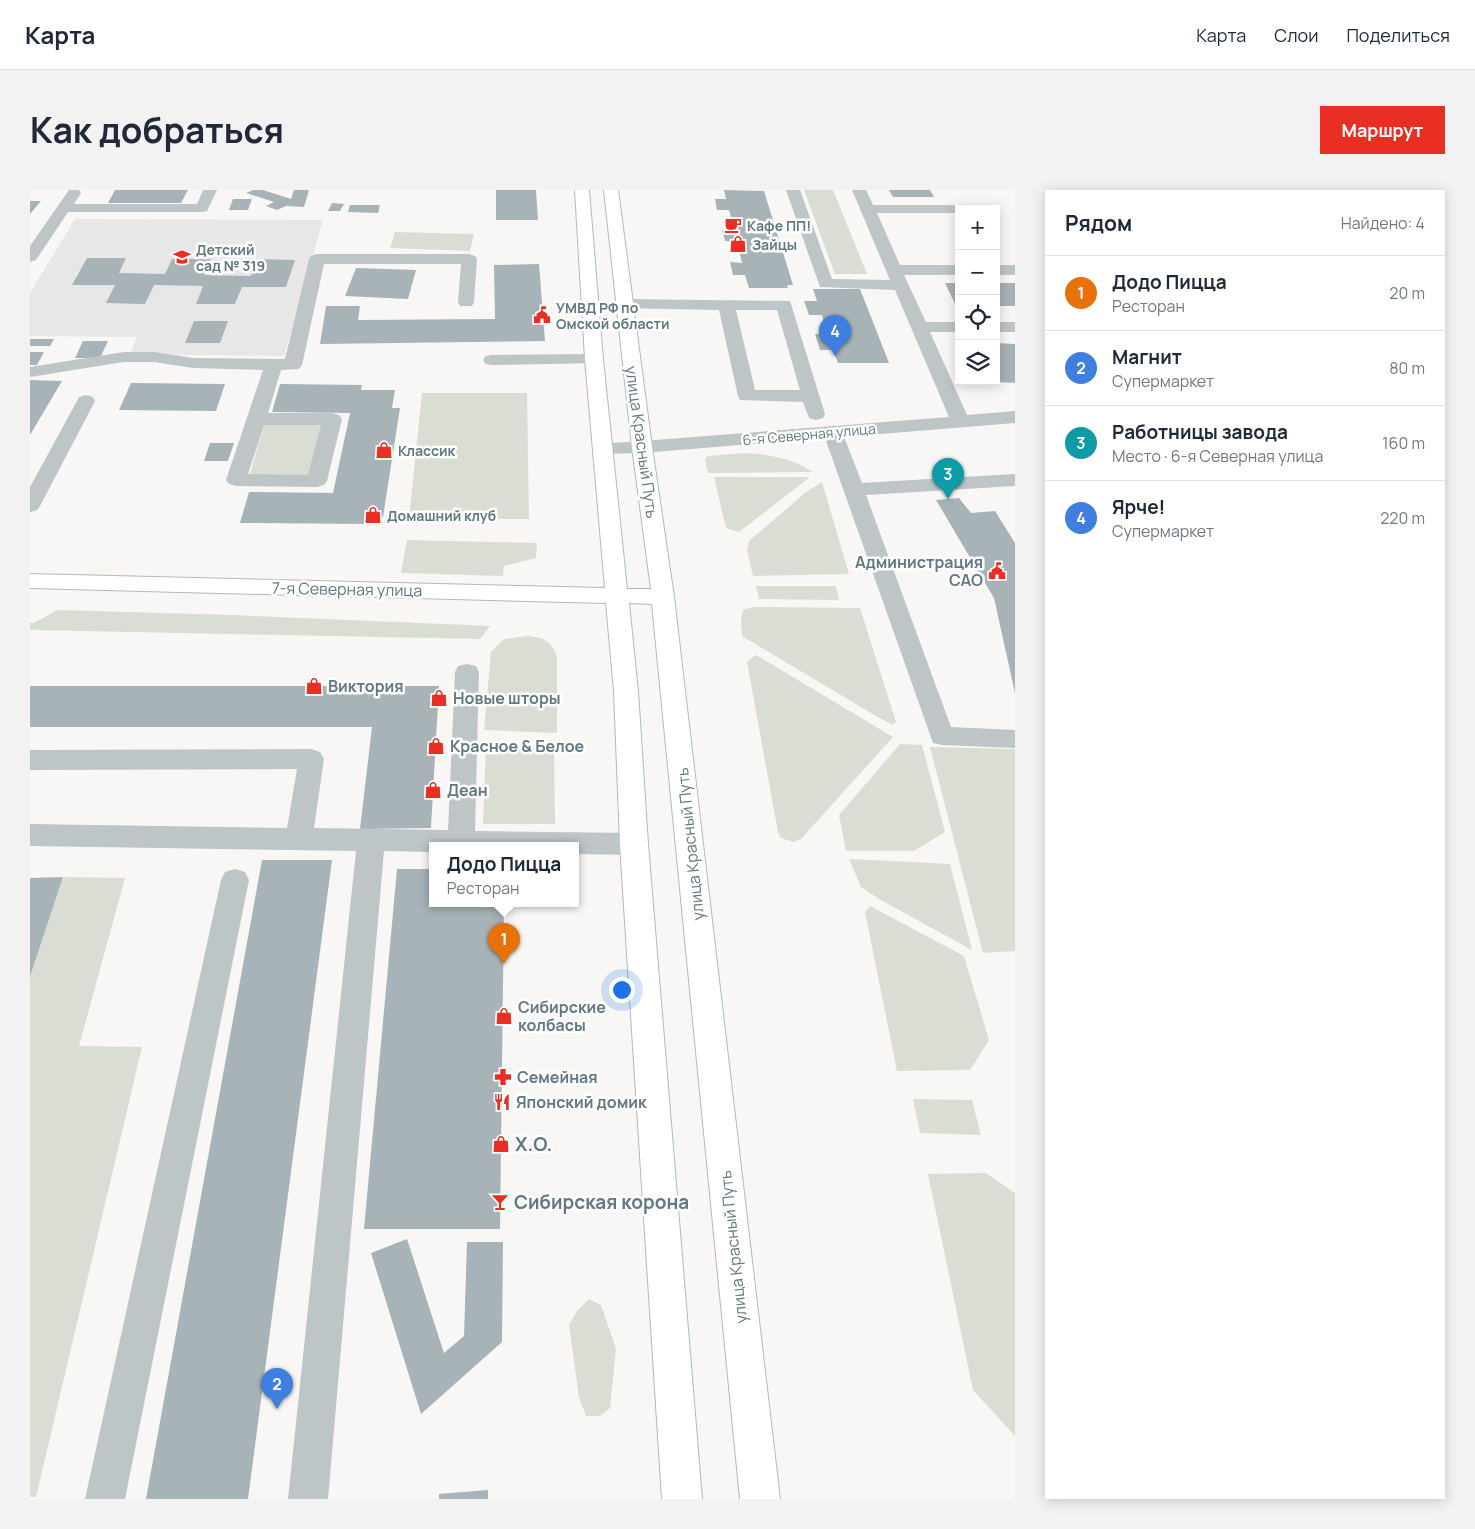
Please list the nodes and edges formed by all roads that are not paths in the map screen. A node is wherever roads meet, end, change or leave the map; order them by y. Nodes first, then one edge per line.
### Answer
1 (77, 190) edge
2 (210, 190) edge
3 (582, 190) edge
4 (611, 190) edge
5 (793, 190) edge
6 (859, 190) edge
7 (64, 208) junction
8 (868, 209) junction
9 (955, 209) edge
10 (30, 257) edge
11 (955, 270) edge
12 (1000, 270) edge
13 (1015, 270) edge
14 (899, 277) junction
15 (466, 302) dead end
16 (624, 304) junction
17 (726, 305) junction
18 (919, 327) junction
19 (955, 327) edge
20 (1000, 327) edge
21 (1015, 327) edge
22 (594, 359) junction
23 (492, 360) dead end
24 (274, 365) junction
25 (30, 372) edge
26 (810, 396) junction
27 (86, 401) dead end
28 (1015, 417) edge
29 (257, 419) junction
30 (961, 422) junction
31 (827, 432) junction
32 (642, 447) junction
33 (602, 448) junction
34 (1015, 480) edge
35 (855, 490) junction
36 (30, 506) edge
37 (30, 580) edge
38 (617, 596) junction
39 (663, 597) junction
40 (467, 672) dead end
41 (1015, 739) edge
42 (30, 760) edge
43 (30, 835) edge
44 (299, 839) junction
45 (371, 840) junction
46 (461, 841) junction
47 (519, 842) edge
48 (579, 843) edge
49 (634, 844) junction
50 (235, 880) dead end
51 (105, 1499) edge
52 (308, 1499) edge
53 (682, 1499) edge
54 (760, 1499) edge

1 - 7 street
2 - 7 street
3 - 22 main road
4 - 16 main road, улица Красный Путь
5 - 14 street
6 - 8 street
7 - 10 street
8 - 9 street
8 - 14 street
11 - 14 street
12 - 13 street
14 - 18 street
15 - 24 street
16 - 17 street
16 - 32 main road, улица Красный Путь
17 - 26 street
17 - 26 street
18 - 19 street
18 - 30 street
20 - 21 street
22 - 23 street
22 - 33 main road
24 - 25 street
24 - 29 street
26 - 31 street
27 - 36 street
28 - 30 street, 6-я Северная улица
29 - 29 street
30 - 31 street, 6-я Северная улица
31 - 32 street, 6-я Северная улица
31 - 35 street
32 - 33 street, 6-я Северная улица
32 - 39 main road, улица Красный Путь
33 - 38 main road
34 - 35 street
35 - 41 street
37 - 38 main road, 7-я Северная улица
38 - 39 main road, 7-я Северная улица
38 - 49 main road
39 - 54 main road, улица Красный Путь
40 - 46 street
42 - 44 street
43 - 44 street
44 - 45 street
45 - 46 street
45 - 52 street
46 - 47 street
48 - 49 street
49 - 53 main road
50 - 51 street

